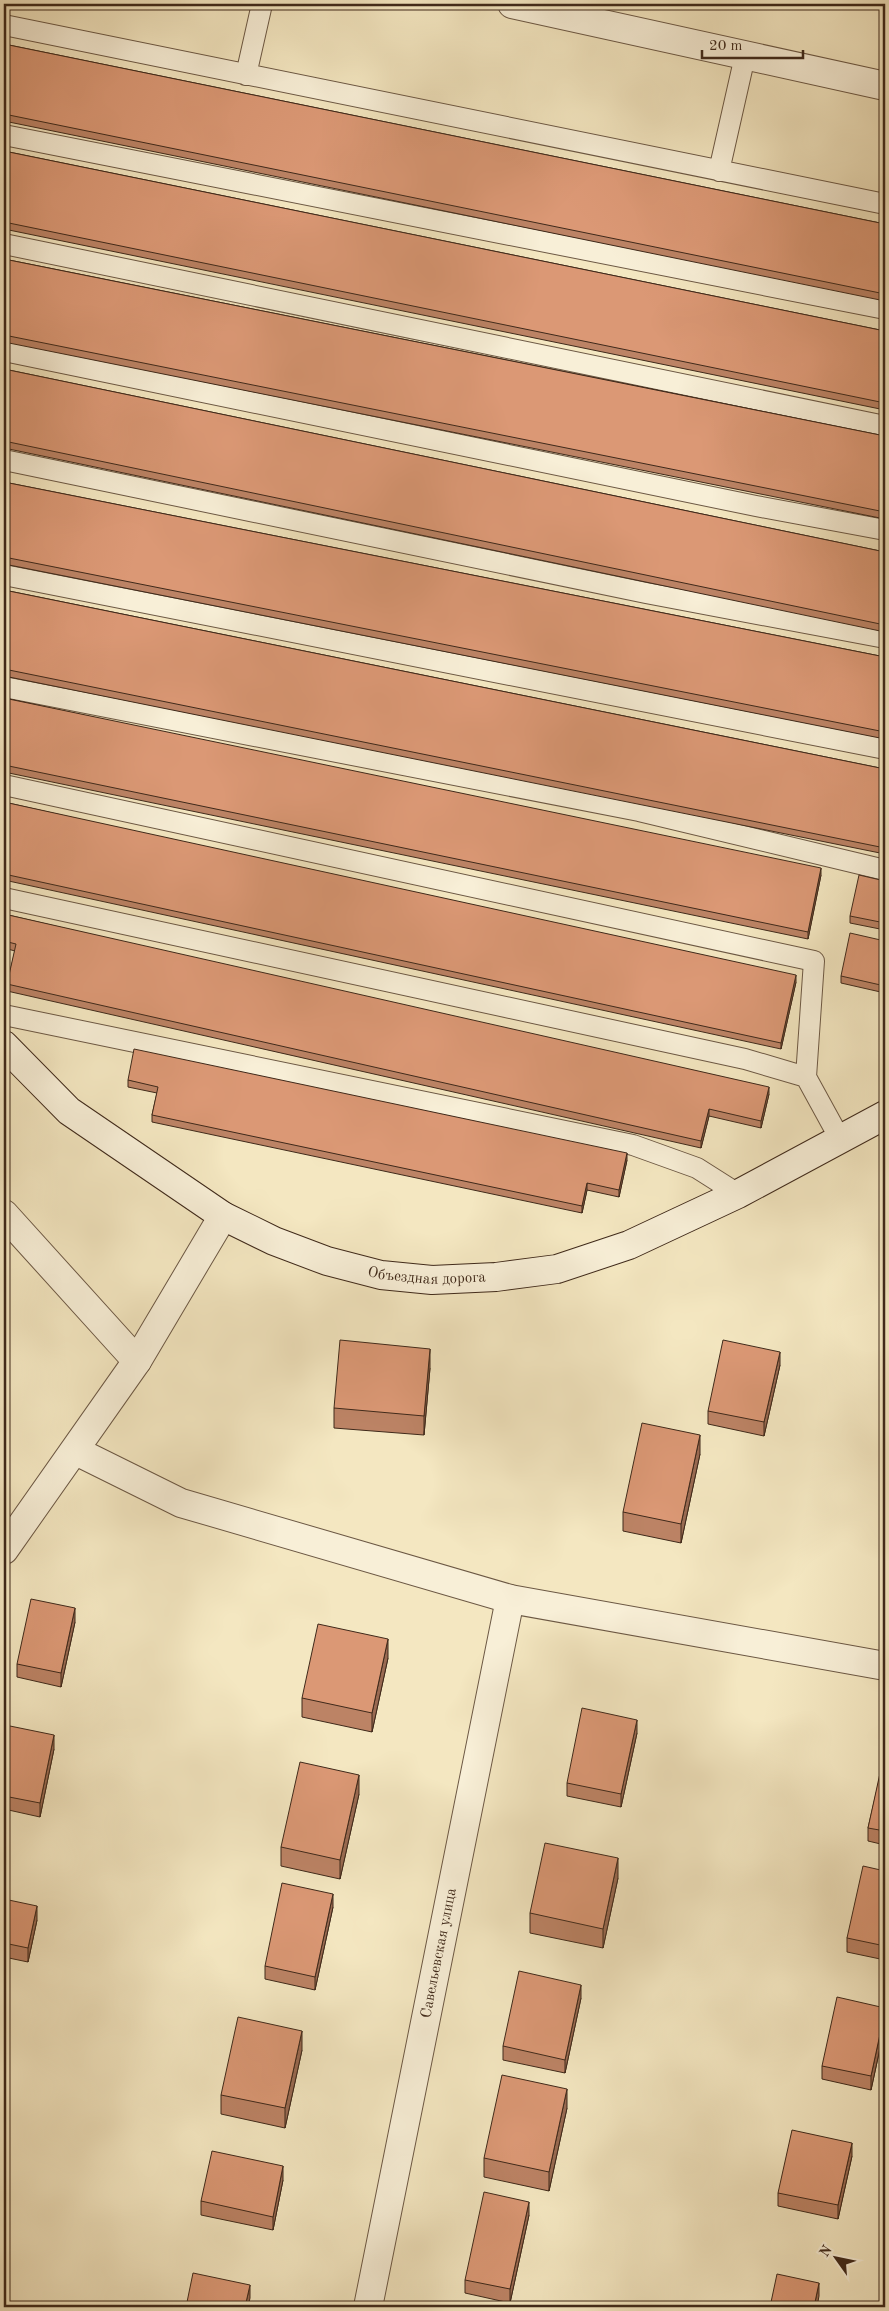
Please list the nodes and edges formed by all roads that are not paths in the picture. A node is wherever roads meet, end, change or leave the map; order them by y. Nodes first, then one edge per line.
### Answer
1 (262, 4) edge
2 (512, 4) edge
3 (4, 25) edge
4 (745, 56) junction
5 (246, 75) junction
6 (885, 86) edge
7 (4, 135) edge
8 (719, 171) junction
9 (885, 204) edge
10 (4, 244) edge
11 (885, 308) edge
12 (4, 352) edge
13 (885, 426) edge
14 (4, 460) edge
15 (885, 530) edge
16 (4, 575) edge
17 (885, 638) edge
18 (4, 687) edge
19 (885, 749) edge
20 (4, 785) edge
21 (885, 870) edge
22 (4, 898) edge
23 (4, 1015) edge
24 (4, 1045) edge
25 (806, 1077) junction
26 (885, 1115) edge
27 (840, 1139) junction
28 (738, 1194) junction
29 (4, 1214) edge
30 (223, 1216) junction
31 (137, 1361) junction
32 (76, 1450) junction
33 (4, 1550) edge
34 (510, 1599) junction
35 (885, 1666) edge
36 (368, 2307) edge

1 - 5 lane
2 - 4 street
3 - 5 lane
4 - 6 street
4 - 8 lane
5 - 8 lane
7 - 11 lane
8 - 9 lane
10 - 13 lane
12 - 15 lane
14 - 17 lane
16 - 19 lane
18 - 21 lane
20 - 25 lane
22 - 25 lane
23 - 28 lane
24 - 30 street, Объездная дорога
25 - 27 lane
26 - 27 street, Объездная дорога
27 - 28 street, Объездная дорога
28 - 30 street, Объездная дорога
29 - 31 street
30 - 31 street
31 - 32 street
32 - 33 street
32 - 34 street
34 - 35 street
34 - 36 street, Савельевская улица

